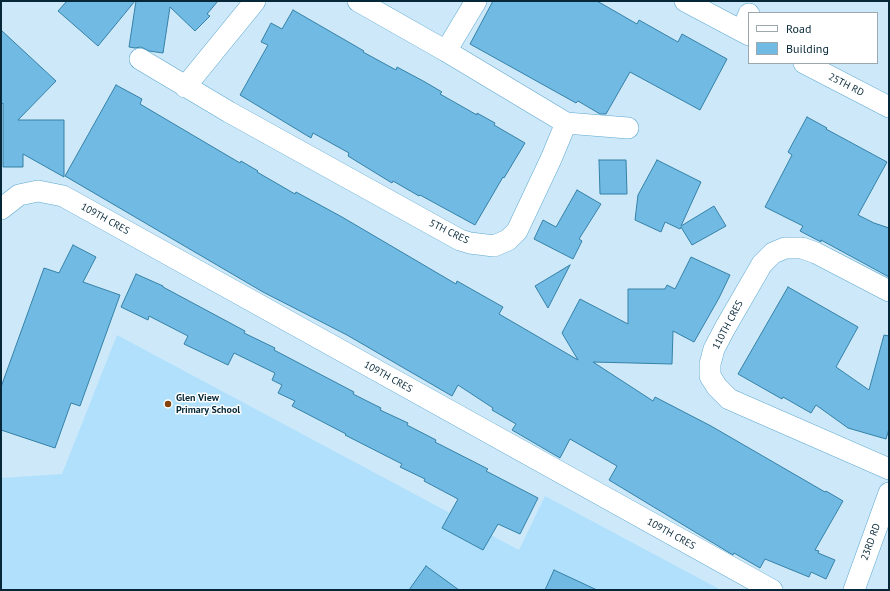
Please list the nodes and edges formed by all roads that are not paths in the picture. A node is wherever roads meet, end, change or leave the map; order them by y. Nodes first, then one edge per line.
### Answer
1 (255, 1) edge
2 (358, 1) edge
3 (476, 1) edge
4 (685, 1) edge
5 (754, 1) edge
6 (750, 12) edge
7 (747, 23) edge
8 (446, 51) junction
9 (140, 59) dead end
10 (806, 64) edge
11 (184, 87) junction
12 (889, 107) edge
13 (566, 123) junction
14 (628, 128) dead end
15 (1, 208) edge
16 (889, 290) edge
17 (889, 469) edge
18 (889, 493) edge
19 (772, 590) edge
20 (854, 590) edge

1 - 11 street
2 - 8 street
3 - 8 street
4 - 7 street
5 - 6 street
8 - 13 street
9 - 11 street, 5TH CRES
10 - 12 street, 25TH RD
11 - 13 street, 5TH CRES
13 - 14 street
15 - 19 street, 109TH CRES
16 - 17 street, 110TH CRES
18 - 20 street, 23RD RD

